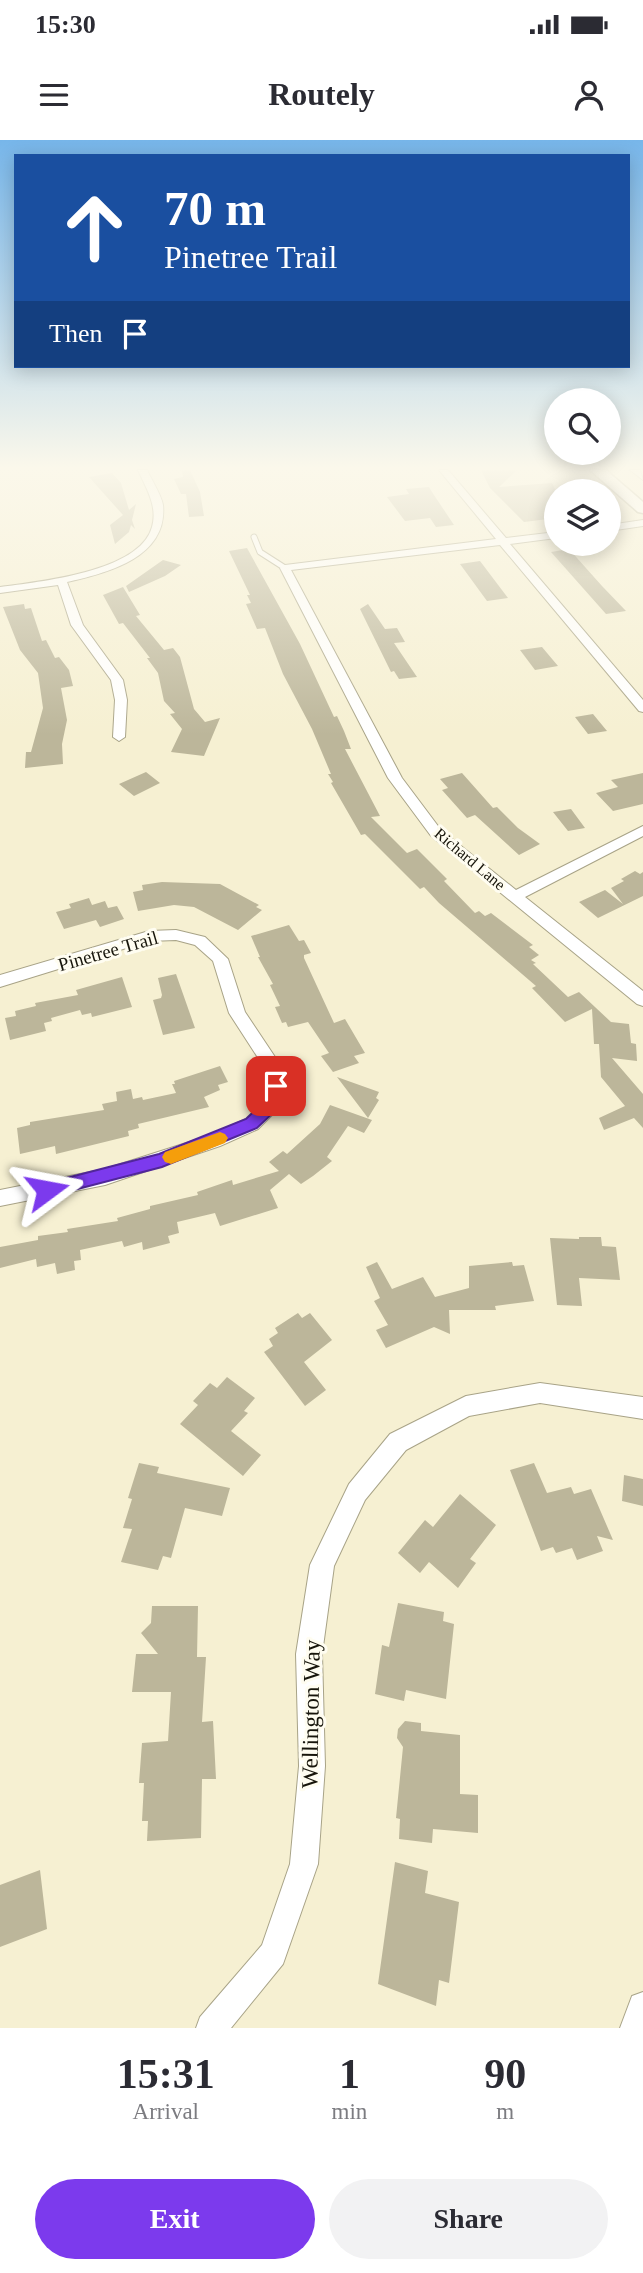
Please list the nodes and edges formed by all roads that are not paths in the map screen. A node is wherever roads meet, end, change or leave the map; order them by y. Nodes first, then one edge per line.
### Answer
1 (126, 558) edge
2 (270, 558) edge
3 (368, 558) edge
4 (517, 558) edge
5 (285, 568) junction
6 (62, 582) junction
7 (0, 590) edge
8 (643, 708) edge
9 (118, 737) dead end
10 (643, 830) edge
11 (515, 896) junction
12 (0, 981) edge
13 (643, 1000) edge
14 (0, 1198) edge
15 (643, 1408) edge
16 (643, 2007) edge
17 (211, 2028) edge
18 (635, 2028) edge

1 - 6 street
2 - 5 lane
3 - 5 street
4 - 8 street
5 - 11 street, Richard Lane
6 - 7 street
6 - 9 street
10 - 11 street
11 - 13 street, Richard Lane
12 - 14 street, Pinetree Trail
15 - 17 street, Wellington Way
16 - 18 street

